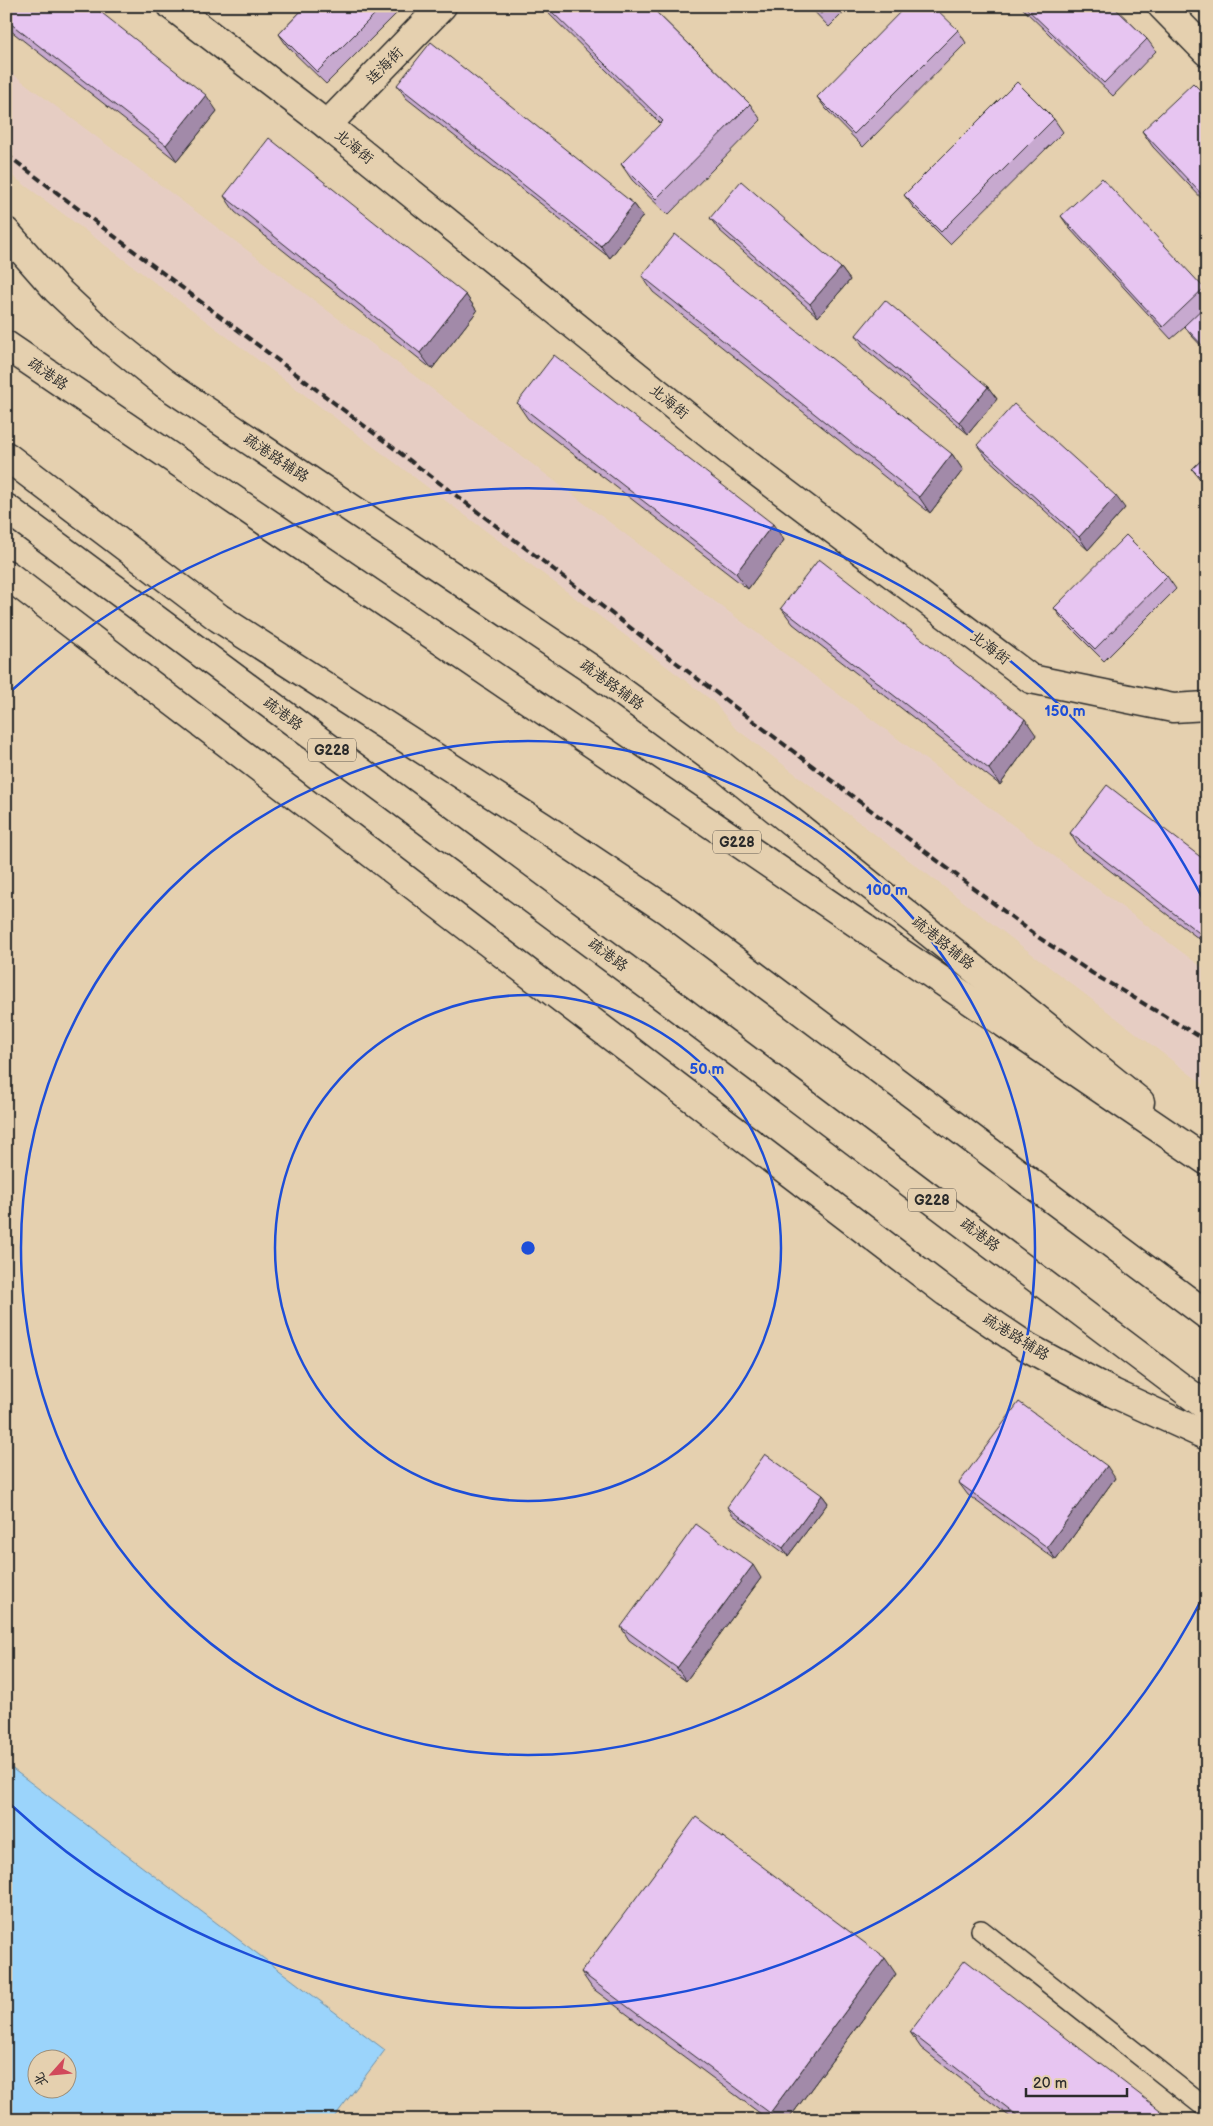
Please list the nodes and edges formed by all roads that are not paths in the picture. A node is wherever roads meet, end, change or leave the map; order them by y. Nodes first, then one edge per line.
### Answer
1 (172, 6) edge
2 (442, 6) edge
3 (1162, 6) edge
4 (1207, 52) edge
5 (327, 125) junction
6 (6, 232) edge
7 (6, 346) edge
8 (6, 456) edge
9 (6, 508) edge
10 (6, 574) edge
11 (1207, 706) edge
12 (1207, 1157) edge
13 (1207, 1161) edge
14 (1207, 1316) edge
15 (1207, 1407) edge
16 (1207, 1436) edge
17 (981, 1930) dead end
18 (1207, 2109) edge

1 - 5 main road, 北海街
2 - 5 main road, 连海街
3 - 4 main road
5 - 11 main road, 北海街
6 - 12 main road, 疏港路辅路
7 - 13 main road, 疏港路 / G228
8 - 14 main road
9 - 15 main road, 疏港路 / G228
10 - 16 main road, 疏港路辅路
17 - 18 lane

